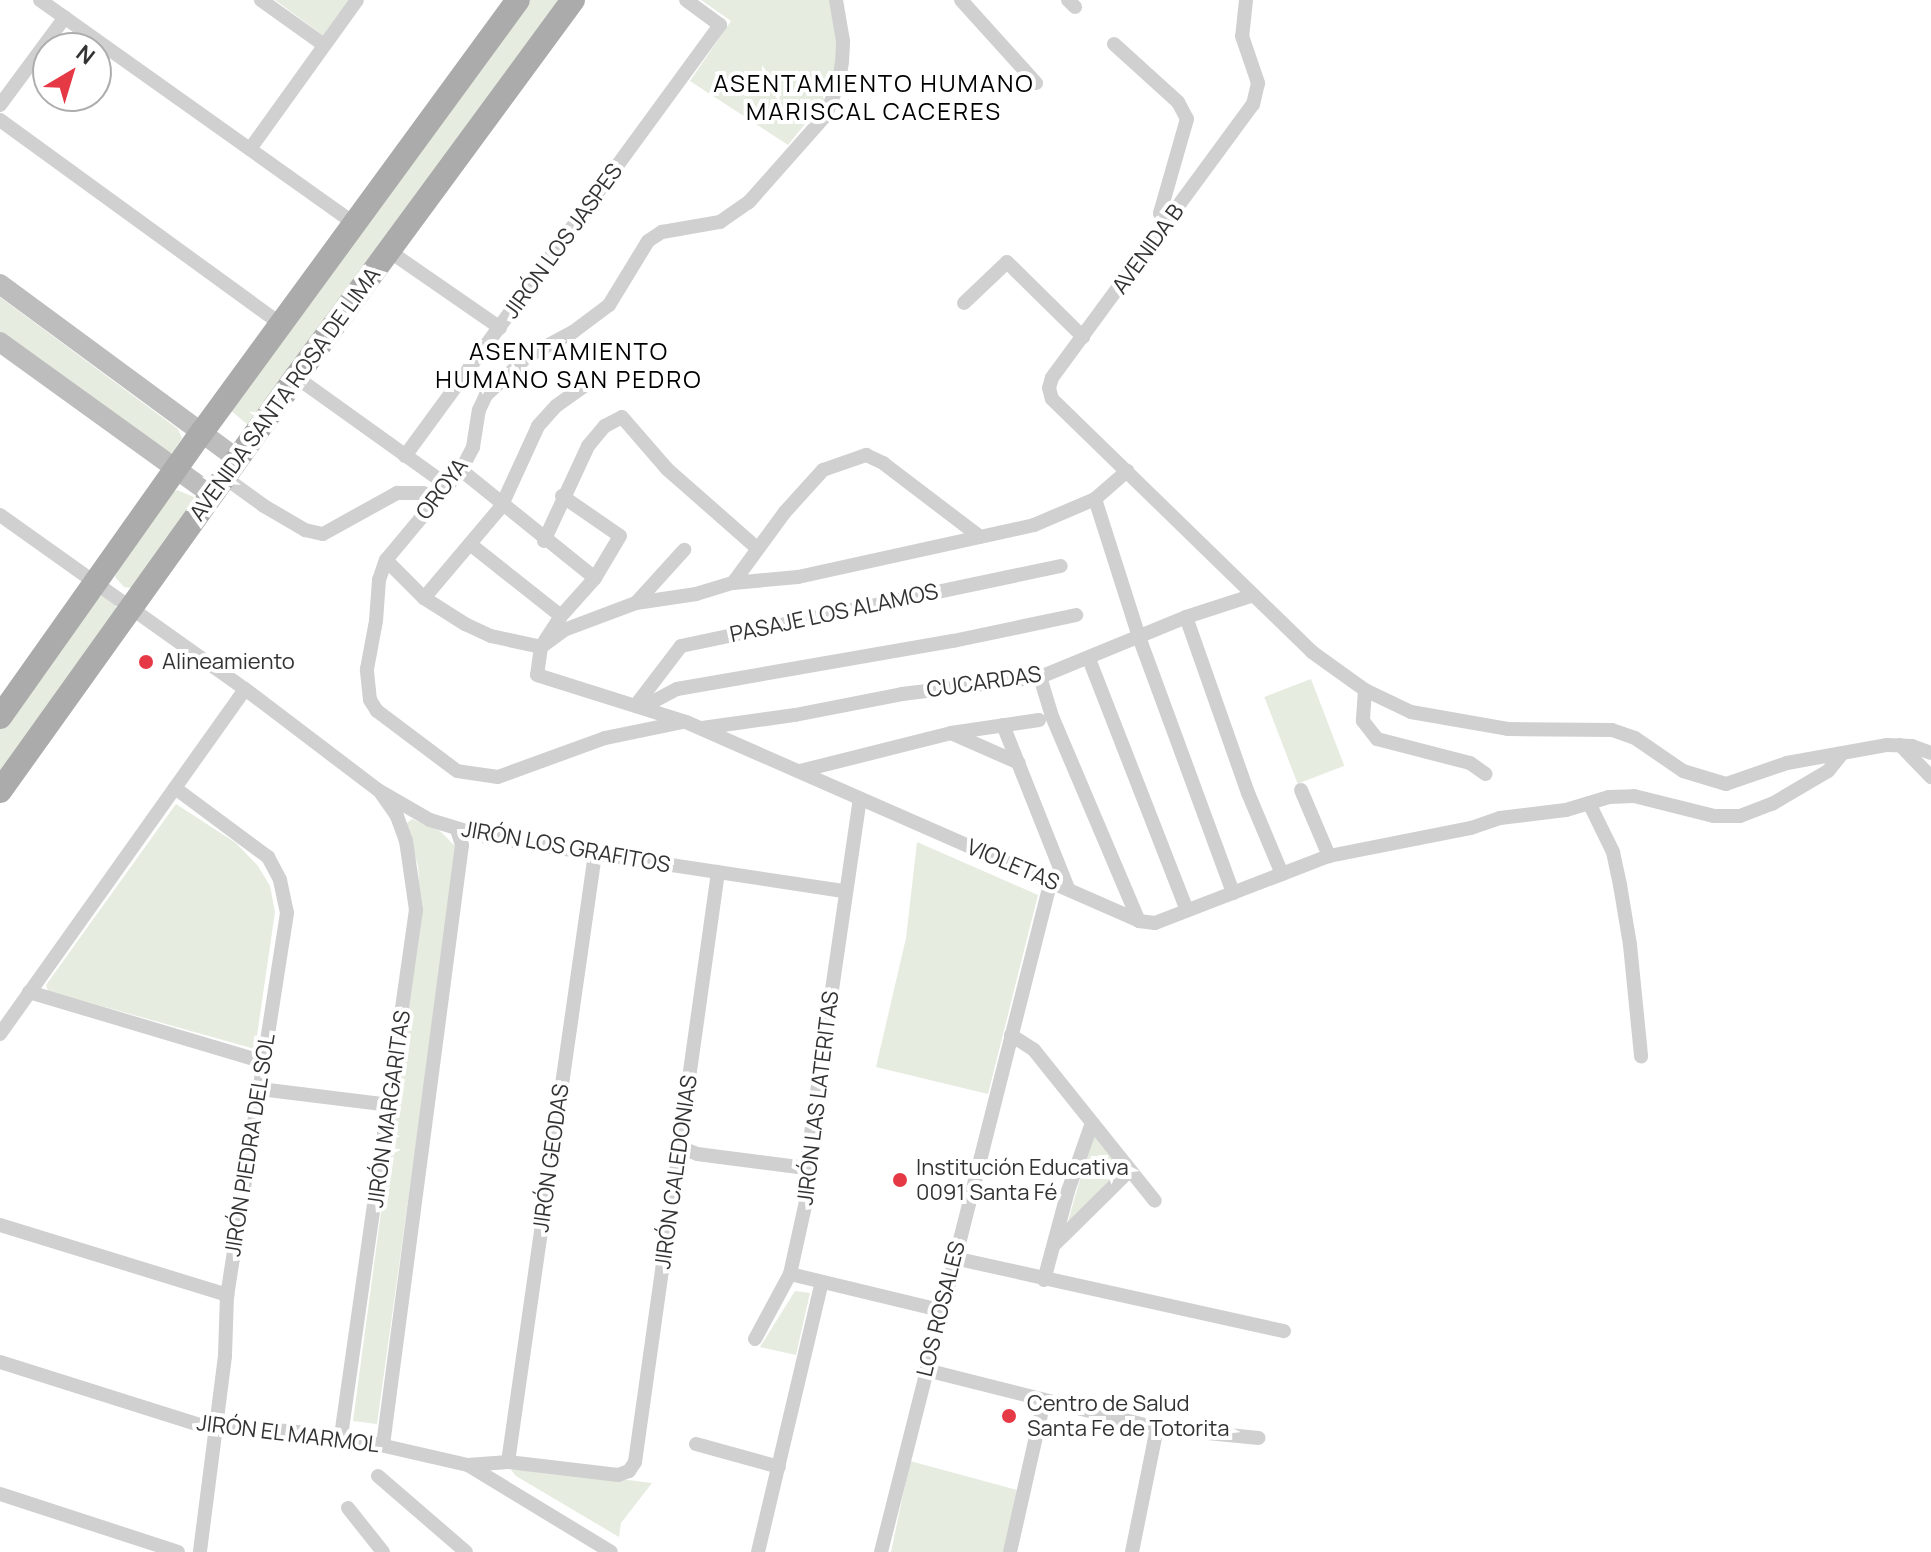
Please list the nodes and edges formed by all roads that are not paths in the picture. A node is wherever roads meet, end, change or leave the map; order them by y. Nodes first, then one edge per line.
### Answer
1 (40, 0) edge
2 (261, 0) edge
3 (357, 0) edge
4 (518, 0) edge
5 (573, 0) edge
6 (686, 0) edge
7 (836, 0) edge
8 (961, 0) edge
9 (1246, 0) edge
10 (65, 17) junction
11 (1114, 44) dead end
12 (324, 45) junction
13 (1036, 83) dead end
14 (0, 105) edge
15 (0, 120) edge
16 (250, 149) junction
17 (355, 224) junction
18 (1168, 224) junction
19 (389, 251) junction
20 (0, 284) edge
21 (964, 303) dead end
22 (282, 325) junction
23 (500, 328) junction
24 (1083, 337) junction
25 (0, 342) edge
26 (296, 377) junction
27 (594, 379) dead end
28 (202, 432) junction
29 (405, 456) junction
30 (176, 469) junction
31 (461, 470) junction
32 (1127, 471) junction
33 (224, 477) junction
34 (448, 486) junction
35 (562, 496) junction
36 (1095, 499) junction
37 (436, 500) junction
38 (501, 507) junction
39 (0, 515) edge
40 (980, 537) junction
41 (544, 541) junction
42 (470, 544) junction
43 (757, 548) junction
44 (684, 550) dead end
45 (386, 560) junction
46 (1061, 566) dead end
47 (595, 578) junction
48 (96, 583) junction
49 (733, 583) junction
50 (1254, 595) junction
51 (424, 598) junction
52 (636, 603) junction
53 (131, 608) junction
54 (1076, 615) dead end
55 (561, 616) junction
56 (1186, 617) junction
57 (1139, 637) junction
58 (541, 647) junction
59 (1089, 659) junction
60 (1040, 677) junction
61 (245, 689) junction
62 (1365, 690) junction
63 (640, 706) junction
64 (0, 717) edge
65 (1039, 720) dead end
66 (686, 722) junction
67 (1003, 725) junction
68 (702, 728) junction
69 (951, 733) junction
70 (1900, 744) junction
71 (1931, 753) edge
72 (1842, 754) junction
73 (1019, 763) junction
74 (800, 771) junction
75 (1486, 774) dead end
76 (1931, 777) edge
77 (175, 788) junction
78 (378, 790) junction
79 (1301, 790) dead end
80 (0, 791) edge
81 (860, 800) junction
82 (1589, 803) junction
83 (457, 830) junction
84 (595, 854) junction
85 (1329, 856) junction
86 (718, 872) junction
87 (1282, 874) junction
88 (1051, 880) junction
89 (1068, 888) junction
90 (845, 891) junction
91 (1233, 893) junction
92 (1187, 910) junction
93 (1139, 921) junction
94 (29, 992) junction
95 (0, 1034) edge
96 (1011, 1035) junction
97 (1641, 1056) dead end
98 (264, 1062) junction
99 (260, 1089) junction
100 (390, 1105) junction
101 (1092, 1123) junction
102 (679, 1147) junction
103 (806, 1168) junction
104 (1130, 1170) junction
105 (1155, 1201) dead end
106 (0, 1225) edge
107 (1055, 1244) junction
108 (954, 1258) junction
109 (790, 1274) junction
110 (1044, 1280) junction
111 (822, 1282) junction
112 (227, 1295) junction
113 (940, 1310) junction
114 (1284, 1331) dead end
115 (755, 1339) dead end
116 (0, 1362) edge
117 (926, 1370) junction
118 (1044, 1401) junction
119 (1157, 1428) junction
120 (216, 1430) junction
121 (341, 1436) junction
122 (1259, 1438) dead end
123 (696, 1444) dead end
124 (383, 1445) junction
125 (508, 1462) junction
126 (468, 1465) junction
127 (779, 1467) junction
128 (629, 1471) joint
129 (378, 1476) dead end
130 (0, 1494) edge
131 (348, 1508) dead end
132 (178, 1552) edge
133 (200, 1552) edge
134 (383, 1552) edge
135 (466, 1552) edge
136 (611, 1552) edge
137 (758, 1552) edge
138 (881, 1552) edge
139 (1010, 1552) edge
140 (1132, 1552) edge

1 - 10 street
2 - 12 street
3 - 12 street
4 - 17 main road, AVENIDA SANTA ROSA DE LIMA
5 - 19 main road, AVENIDA SANTA ROSA DE LIMA
6 - 23 street, JIRÓN LOS JASPES
7 - 31 street, OROYA
8 - 13 street
9 - 18 street, AVENIDA B
10 - 14 street
10 - 16 street
11 - 18 street
12 - 16 street
15 - 22 street
16 - 17 street
17 - 22 main road, AVENIDA SANTA ROSA DE LIMA
18 - 24 street, AVENIDA B
19 - 23 street
19 - 26 main road, AVENIDA SANTA ROSA DE LIMA
20 - 28 main road
21 - 24 street
22 - 28 main road, AVENIDA SANTA ROSA DE LIMA
23 - 29 street, JIRÓN LOS JASPES
24 - 32 street, AVENIDA B
25 - 30 main road
26 - 29 street
26 - 33 main road, AVENIDA SANTA ROSA DE LIMA
27 - 38 street
28 - 30 main road, AVENIDA SANTA ROSA DE LIMA
28 - 33 main road
29 - 34 street
30 - 33 main road
30 - 48 main road, AVENIDA SANTA ROSA DE LIMA
31 - 34 street, OROYA
31 - 38 street
32 - 36 street
32 - 50 street
33 - 37 street
33 - 53 main road, AVENIDA SANTA ROSA DE LIMA
34 - 37 street, OROYA
35 - 41 street
35 - 43 street
35 - 47 street
36 - 40 street
36 - 57 street
37 - 45 street, OROYA
38 - 41 street
38 - 42 street
39 - 48 street, JIRÓN LOS GRAFITOS
40 - 43 street
40 - 49 street
41 - 47 street
42 - 51 street
42 - 55 street
43 - 49 street
44 - 52 street
45 - 51 street
45 - 66 street, OROYA
46 - 63 street, PASAJE LOS ALAMOS
47 - 55 street
48 - 53 street, JIRÓN LOS GRAFITOS
48 - 64 main road, AVENIDA SANTA ROSA DE LIMA
49 - 52 street
50 - 56 street, CUCARDAS
50 - 62 street
51 - 58 street
52 - 58 street
53 - 61 street, JIRÓN LOS GRAFITOS
53 - 80 main road, AVENIDA SANTA ROSA DE LIMA
54 - 63 street
55 - 58 street
56 - 57 street, CUCARDAS
56 - 87 street
57 - 59 street, CUCARDAS
57 - 91 street
58 - 63 street, VIOLETAS
59 - 60 street, CUCARDAS
59 - 92 street
60 - 68 street, CUCARDAS
60 - 93 street
61 - 77 street
61 - 78 street, JIRÓN LOS GRAFITOS
62 - 72 street
62 - 75 street
63 - 66 street, VIOLETAS
65 - 67 street
66 - 68 street, VIOLETAS
67 - 69 street
67 - 73 street
68 - 74 street, VIOLETAS
69 - 73 street
69 - 74 street
70 - 71 street
70 - 72 street
70 - 76 street
72 - 82 street
73 - 89 street
74 - 81 street, VIOLETAS
77 - 94 street
77 - 98 street, JIRÓN PIEDRA DEL SOL
78 - 83 street, JIRÓN LOS GRAFITOS
78 - 100 street, JIRÓN MARGARITAS
79 - 85 street
81 - 88 street, VIOLETAS
81 - 90 street, JIRÓN LAS LATERITAS
82 - 85 street
82 - 97 street
83 - 84 street, JIRÓN LOS GRAFITOS
83 - 124 street, JIRÓN MARGARITAS
84 - 86 street, JIRÓN LOS GRAFITOS
84 - 125 street, JIRÓN GEODAS
85 - 87 street
86 - 90 street, JIRÓN LOS GRAFITOS
86 - 102 street, JIRÓN CALEDONIAS
87 - 91 street
88 - 89 street, VIOLETAS
88 - 96 street, LOS ROSALES
89 - 93 street, VIOLETAS
90 - 103 street, JIRÓN LAS LATERITAS
91 - 92 street
92 - 93 street
94 - 95 street
94 - 98 street
96 - 101 street
96 - 108 street, LOS ROSALES
98 - 99 street, JIRÓN PIEDRA DEL SOL
99 - 100 street
99 - 112 street, JIRÓN PIEDRA DEL SOL
100 - 121 street, JIRÓN MARGARITAS
101 - 104 street
101 - 107 street
102 - 103 street
102 - 128 street, JIRÓN CALEDONIAS
103 - 109 street, JIRÓN LAS LATERITAS
104 - 105 street
104 - 107 street
106 - 112 street
107 - 110 street
108 - 110 street
108 - 113 street, LOS ROSALES
109 - 111 street
109 - 115 street, JIRÓN LAS LATERITAS
110 - 114 street
111 - 113 street
111 - 127 street
112 - 120 street, JIRÓN PIEDRA DEL SOL
113 - 117 street, LOS ROSALES
116 - 120 street, JIRÓN EL MARMOL
117 - 118 street
117 - 138 street, LOS ROSALES
118 - 119 street
118 - 139 street
119 - 122 street
119 - 140 street
120 - 121 street, JIRÓN EL MARMOL
120 - 133 street, JIRÓN PIEDRA DEL SOL
121 - 124 street, JIRÓN EL MARMOL
123 - 127 street
124 - 126 street, JIRÓN EL MARMOL
125 - 126 street, JIRÓN EL MARMOL
125 - 128 street, JIRÓN EL MARMOL
126 - 136 street
127 - 137 street
129 - 135 street
130 - 132 street
131 - 134 street

